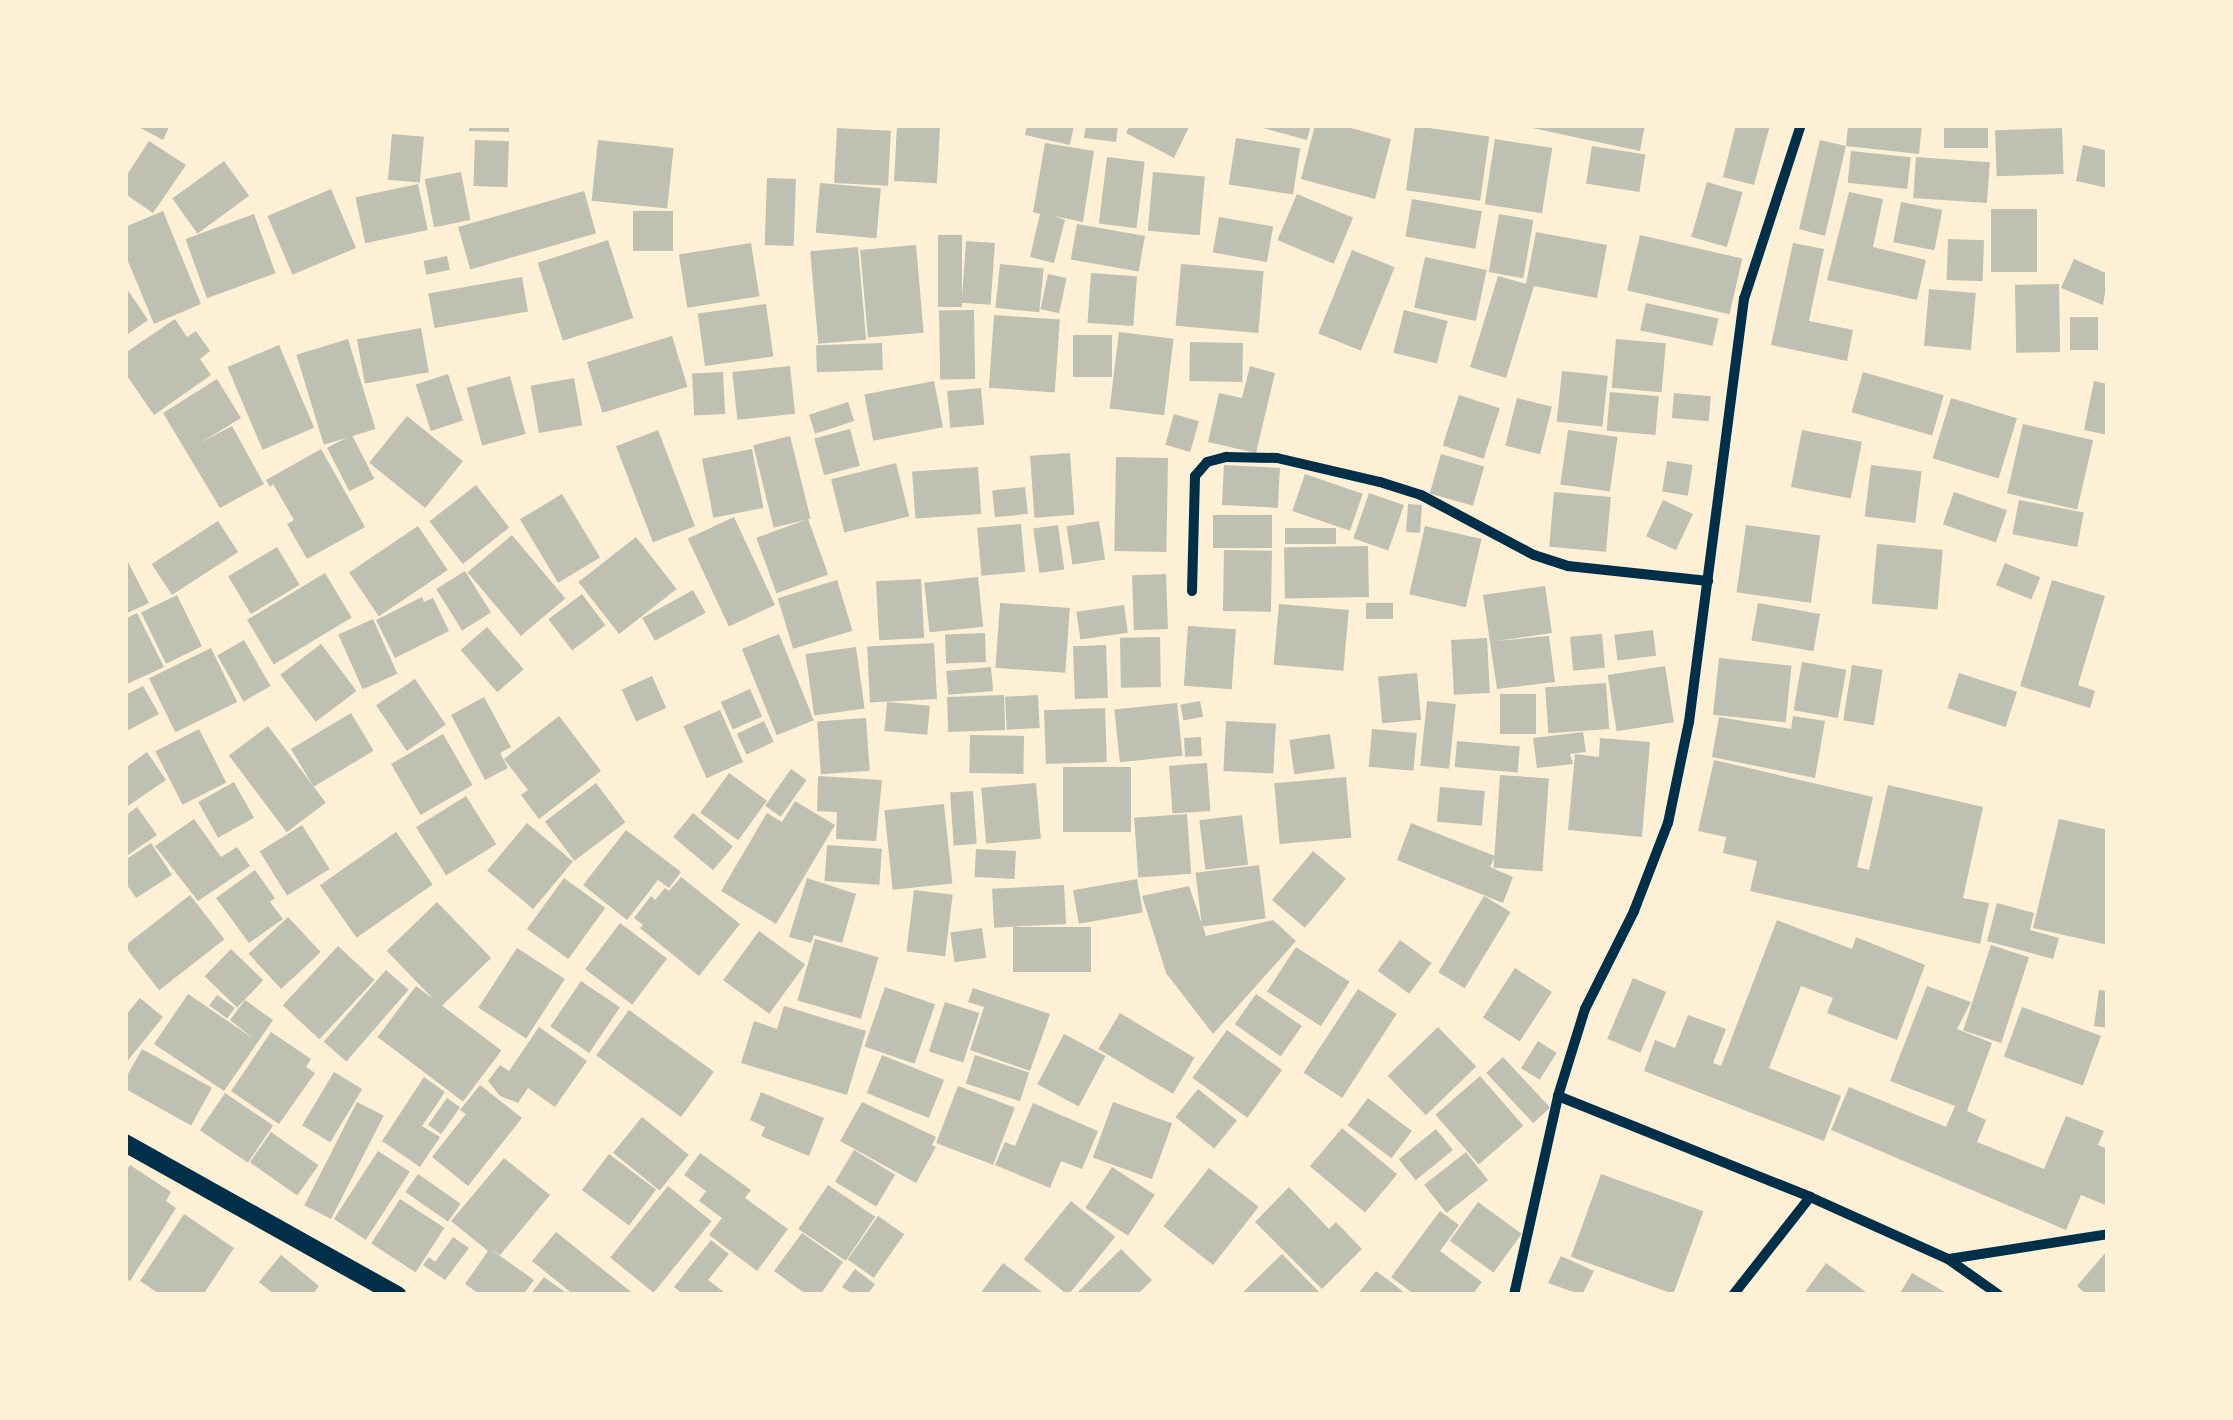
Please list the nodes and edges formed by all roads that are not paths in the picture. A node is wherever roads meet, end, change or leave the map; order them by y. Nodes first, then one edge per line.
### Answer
1 (1801, 125) edge
2 (1708, 581) junction
3 (1192, 591) dead end
4 (1558, 1096) junction
5 (125, 1143) edge
6 (1810, 1197) junction
7 (2108, 1234) edge
8 (1948, 1259) junction
9 (397, 1295) edge
10 (1514, 1295) edge
11 (1732, 1295) edge
12 (1999, 1295) edge

1 - 2 street
2 - 3 street
2 - 4 street
4 - 6 street
4 - 10 street
5 - 9 street
6 - 8 street
6 - 11 street
7 - 8 street
8 - 12 street

